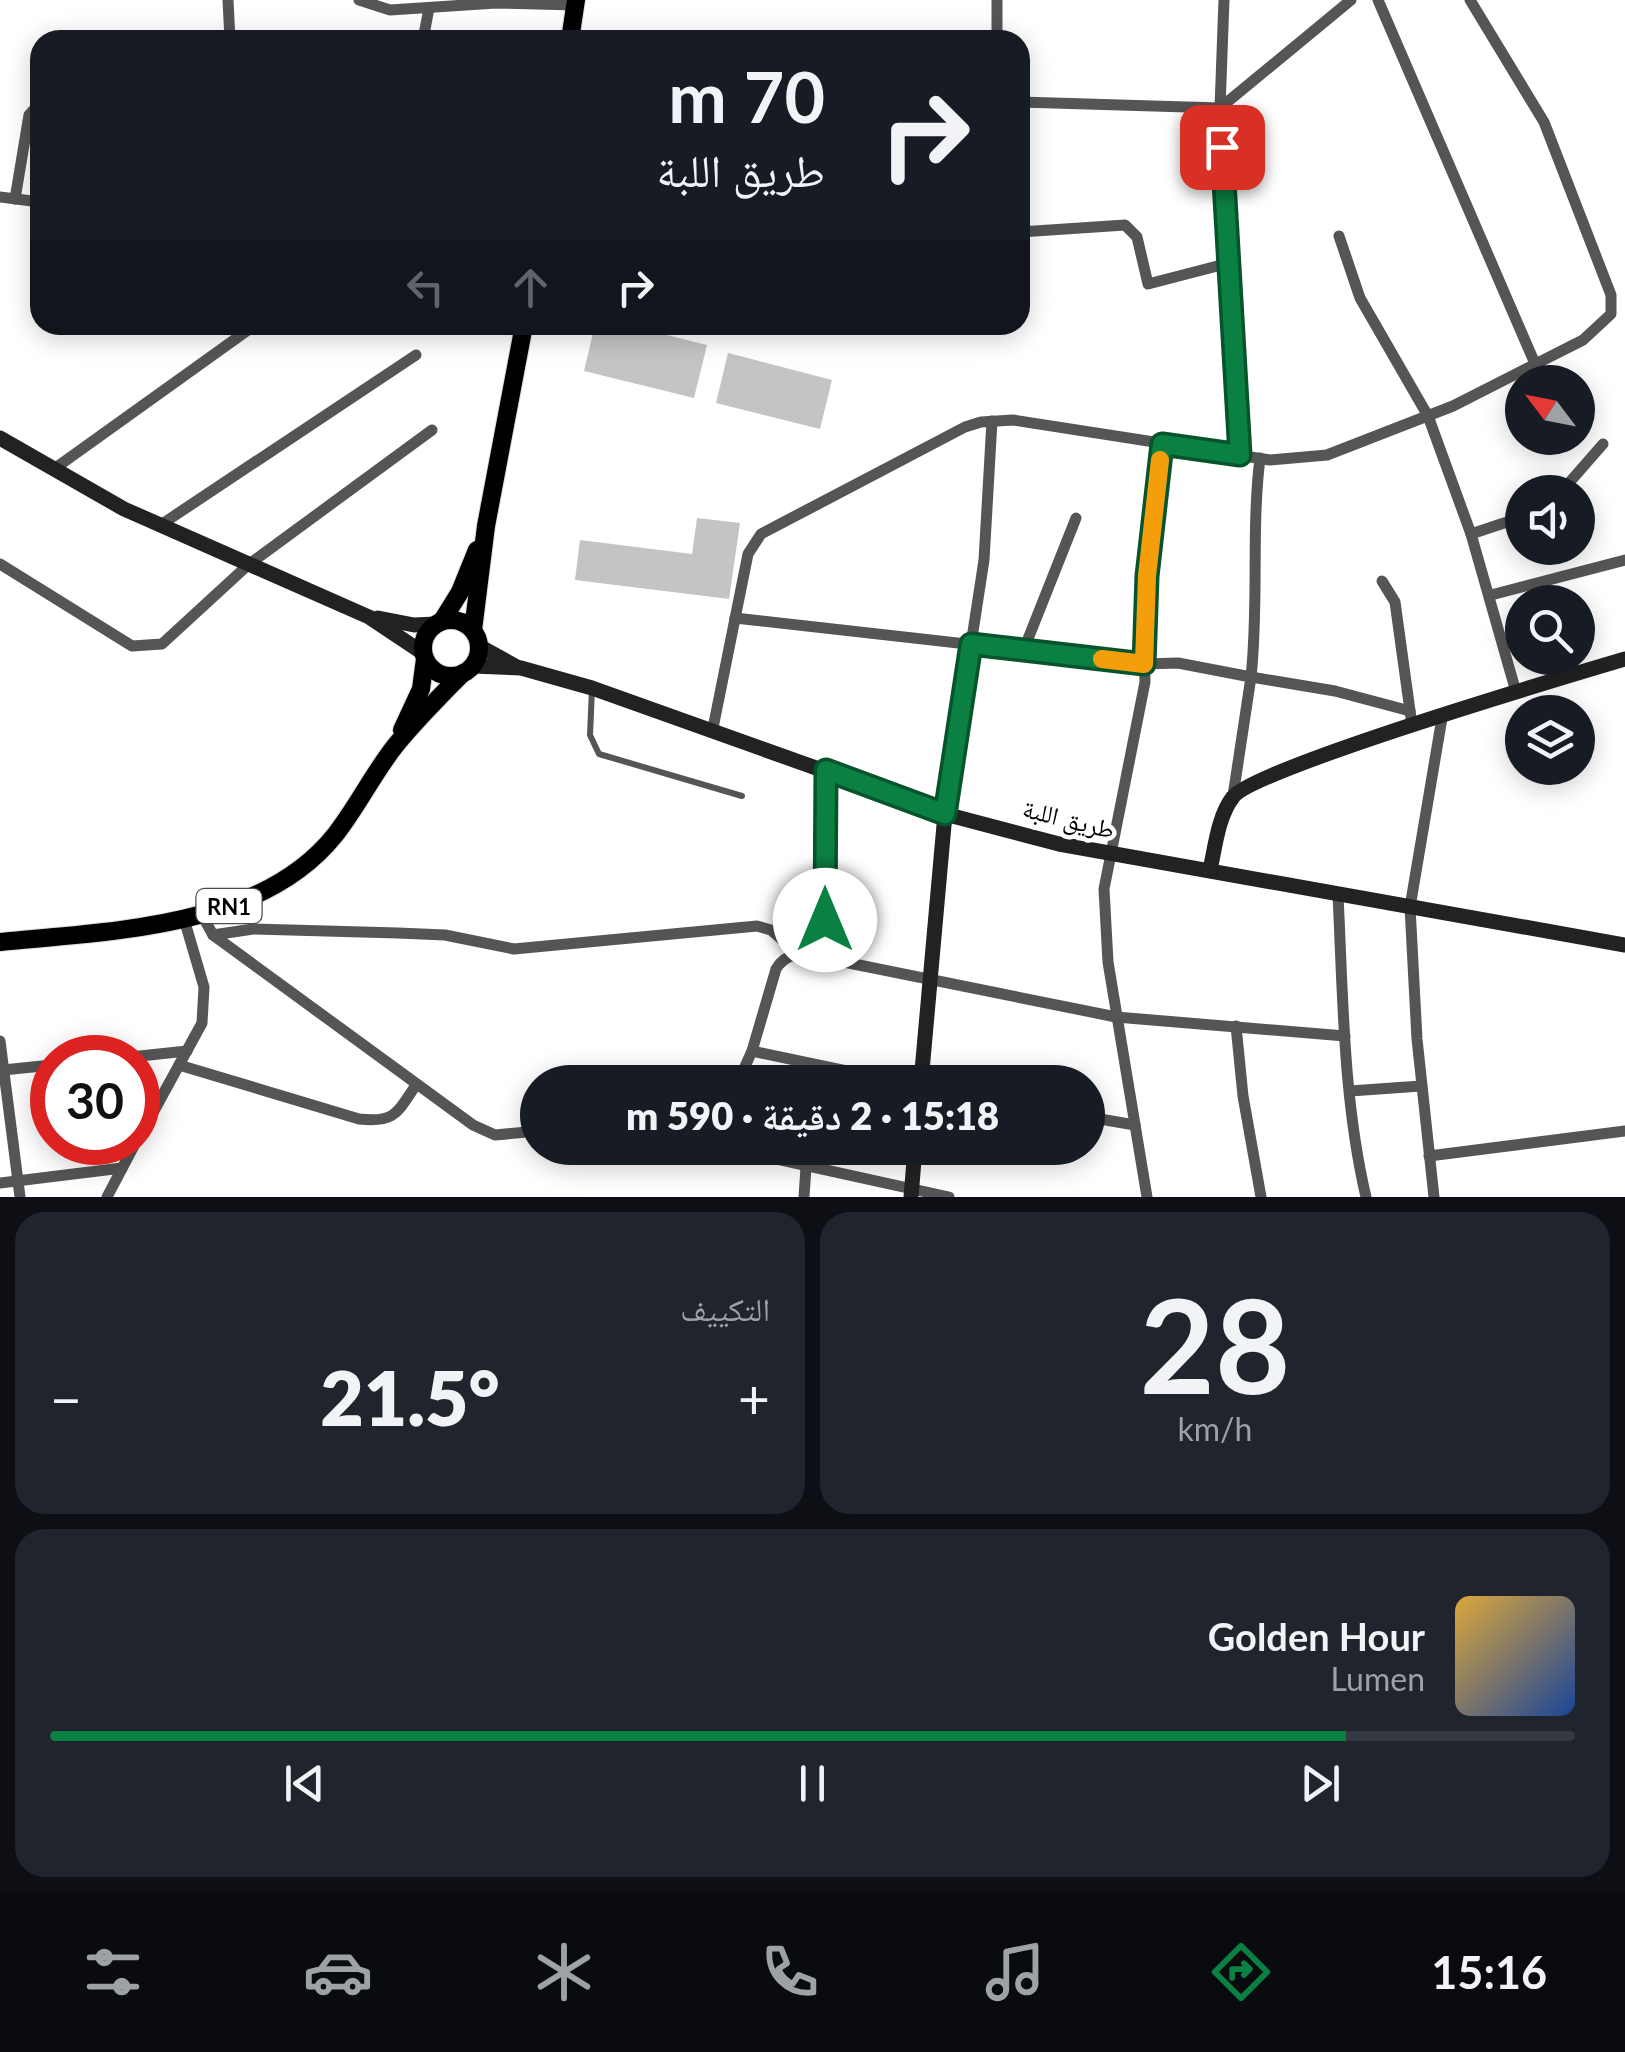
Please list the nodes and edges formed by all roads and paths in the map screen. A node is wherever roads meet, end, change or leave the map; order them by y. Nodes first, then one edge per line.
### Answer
1 (228, 0) edge
2 (359, 0) edge
3 (998, 0) edge
4 (1224, 0) edge
5 (1351, 0) edge
6 (1378, 0) edge
7 (1470, 0) edge
8 (576, 3) edge
9 (429, 8) junction
10 (230, 30) edge
11 (425, 30) edge
12 (572, 30) edge
13 (997, 30) edge
14 (1030, 102) edge
15 (1220, 108) junction
16 (30, 115) edge
17 (0, 197) edge
18 (15, 199) junction
19 (30, 201) edge
20 (1030, 231) edge
21 (1339, 236) dead end
22 (1229, 263) junction
23 (241, 335) edge
24 (522, 335) edge
25 (416, 355) dead end
26 (1536, 365) edge
27 (1538, 365) edge
28 (1505, 380) edge
29 (1428, 416) junction
30 (992, 421) junction
31 (432, 430) dead end
32 (0, 438) edge
33 (1162, 444) junction
34 (1603, 444) dead end
35 (1240, 455) junction
36 (1260, 458) junction
37 (54, 469) junction
38 (1577, 475) edge
39 (1076, 518) dead end
40 (1505, 523) edge
41 (160, 526) junction
42 (486, 526) junction
43 (1471, 534) junction
44 (1625, 560) edge
45 (0, 564) edge
46 (248, 564) junction
47 (1382, 581) dead end
48 (1490, 595) junction
49 (370, 616) junction
50 (735, 618) junction
51 (439, 622) junction
52 (477, 638) junction
53 (971, 644) junction
54 (1024, 649) junction
55 (424, 656) junction
56 (1625, 659) edge
57 (1144, 664) junction
58 (520, 668) junction
59 (468, 670) junction
60 (1251, 677) junction
61 (592, 688) junction
62 (1516, 692) junction
63 (1442, 718) junction
64 (1411, 719) junction
65 (713, 728) junction
66 (394, 748) junction
67 (826, 770) junction
68 (742, 796) dead end
69 (1233, 796) junction
70 (945, 814) junction
71 (1109, 854) junction
72 (1210, 870) junction
73 (1338, 896) junction
74 (1410, 906) junction
75 (193, 917) junction
76 (214, 935) junction
77 (0, 942) edge
78 (1625, 945) edge
79 (798, 954) junction
80 (824, 958) junction
81 (930, 980) junction
82 (1116, 1018) junction
83 (1236, 1026) junction
84 (1345, 1036) junction
85 (0, 1042) edge
86 (187, 1050) junction
87 (752, 1052) junction
88 (160, 1053) edge
89 (1, 1055) edge
90 (179, 1065) junction
91 (746, 1065) edge
92 (816, 1065) edge
93 (922, 1065) edge
94 (30, 1067) edge
95 (3, 1070) junction
96 (416, 1085) junction
97 (1422, 1086) junction
98 (1350, 1091) junction
99 (160, 1099) edge
100 (1105, 1120) edge
101 (1135, 1125) junction
102 (1625, 1131) edge
103 (520, 1134) edge
104 (1429, 1156) junction
105 (124, 1165) edge
106 (798, 1165) edge
107 (913, 1165) edge
108 (806, 1167) junction
109 (122, 1168) junction
110 (18, 1181) junction
111 (0, 1183) edge
112 (911, 1193) edge
113 (20, 1197) edge
114 (107, 1197) edge
115 (804, 1197) edge
116 (949, 1197) edge
117 (1147, 1197) edge
118 (1261, 1197) edge
119 (1366, 1197) edge
120 (1434, 1197) edge

1 - 10 street
2 - 9 street
3 - 13 street
4 - 15 street
5 - 15 street
6 - 26 street
7 - 27 street
8 - 9 street
8 - 12 main road
9 - 11 street
14 - 15 street
15 - 22 street
16 - 18 street
17 - 18 street
18 - 19 street
20 - 22 street
21 - 29 street
22 - 35 street
23 - 37 street
24 - 42 main road, RN1
25 - 41 street
28 - 29 street
29 - 36 street
29 - 43 street
30 - 33 street
30 - 50 street
30 - 53 street
31 - 46 street
32 - 37 main road
33 - 35 street
33 - 57 street
34 - 38 street
35 - 36 street
36 - 60 street
37 - 41 main road
39 - 54 street
40 - 43 street
41 - 46 main road
42 - 51 main road, RN1
42 - 52 main road, RN1
43 - 48 street
44 - 48 street
45 - 46 street
46 - 49 main road
47 - 64 street
48 - 62 street
49 - 51 main road
49 - 55 main road
50 - 53 street
50 - 65 street
51 - 52 main road
51 - 55 main road, RN1
52 - 58 main road, طريق اللبة
52 - 59 main road, RN1
53 - 54 street
53 - 70 street
54 - 57 street
55 - 59 main road
55 - 66 main road, RN1
56 - 62 main road
57 - 60 street
57 - 71 street
58 - 59 main road, طريق اللبة
58 - 61 main road, طريق اللبة
59 - 66 main road, RN1
60 - 64 street
60 - 69 street
61 - 65 main road, طريق اللبة
61 - 68 lane
62 - 63 main road
63 - 64 main road
63 - 74 street
64 - 69 main road
65 - 67 main road, طريق اللبة
66 - 75 main road, RN1
67 - 70 main road, طريق اللبة
67 - 80 street
69 - 72 main road
70 - 71 main road, طريق اللبة
70 - 81 main road
71 - 72 main road, طريق اللبة
71 - 82 street
72 - 73 main road, طريق اللبة
73 - 74 main road, طريق اللبة
73 - 84 street
74 - 78 main road, طريق اللبة
74 - 97 street
75 - 76 street
75 - 77 main road, RN1
75 - 86 street
76 - 79 street
76 - 96 street
79 - 80 street
79 - 87 street
80 - 81 street
81 - 82 street
81 - 93 main road
82 - 83 street
82 - 101 street
83 - 84 street
83 - 118 street
84 - 98 street
85 - 89 street
86 - 88 street
86 - 90 street
87 - 91 street
87 - 92 street
89 - 95 street
90 - 96 street
90 - 99 street
94 - 95 street
95 - 110 street
96 - 103 street
97 - 98 street
97 - 104 street
98 - 119 street
100 - 101 street
101 - 117 street
102 - 104 street
104 - 120 street
105 - 109 street
106 - 108 street
107 - 112 main road
108 - 112 street
108 - 115 street
109 - 110 street
109 - 114 street
110 - 111 street
110 - 113 street
112 - 116 street

